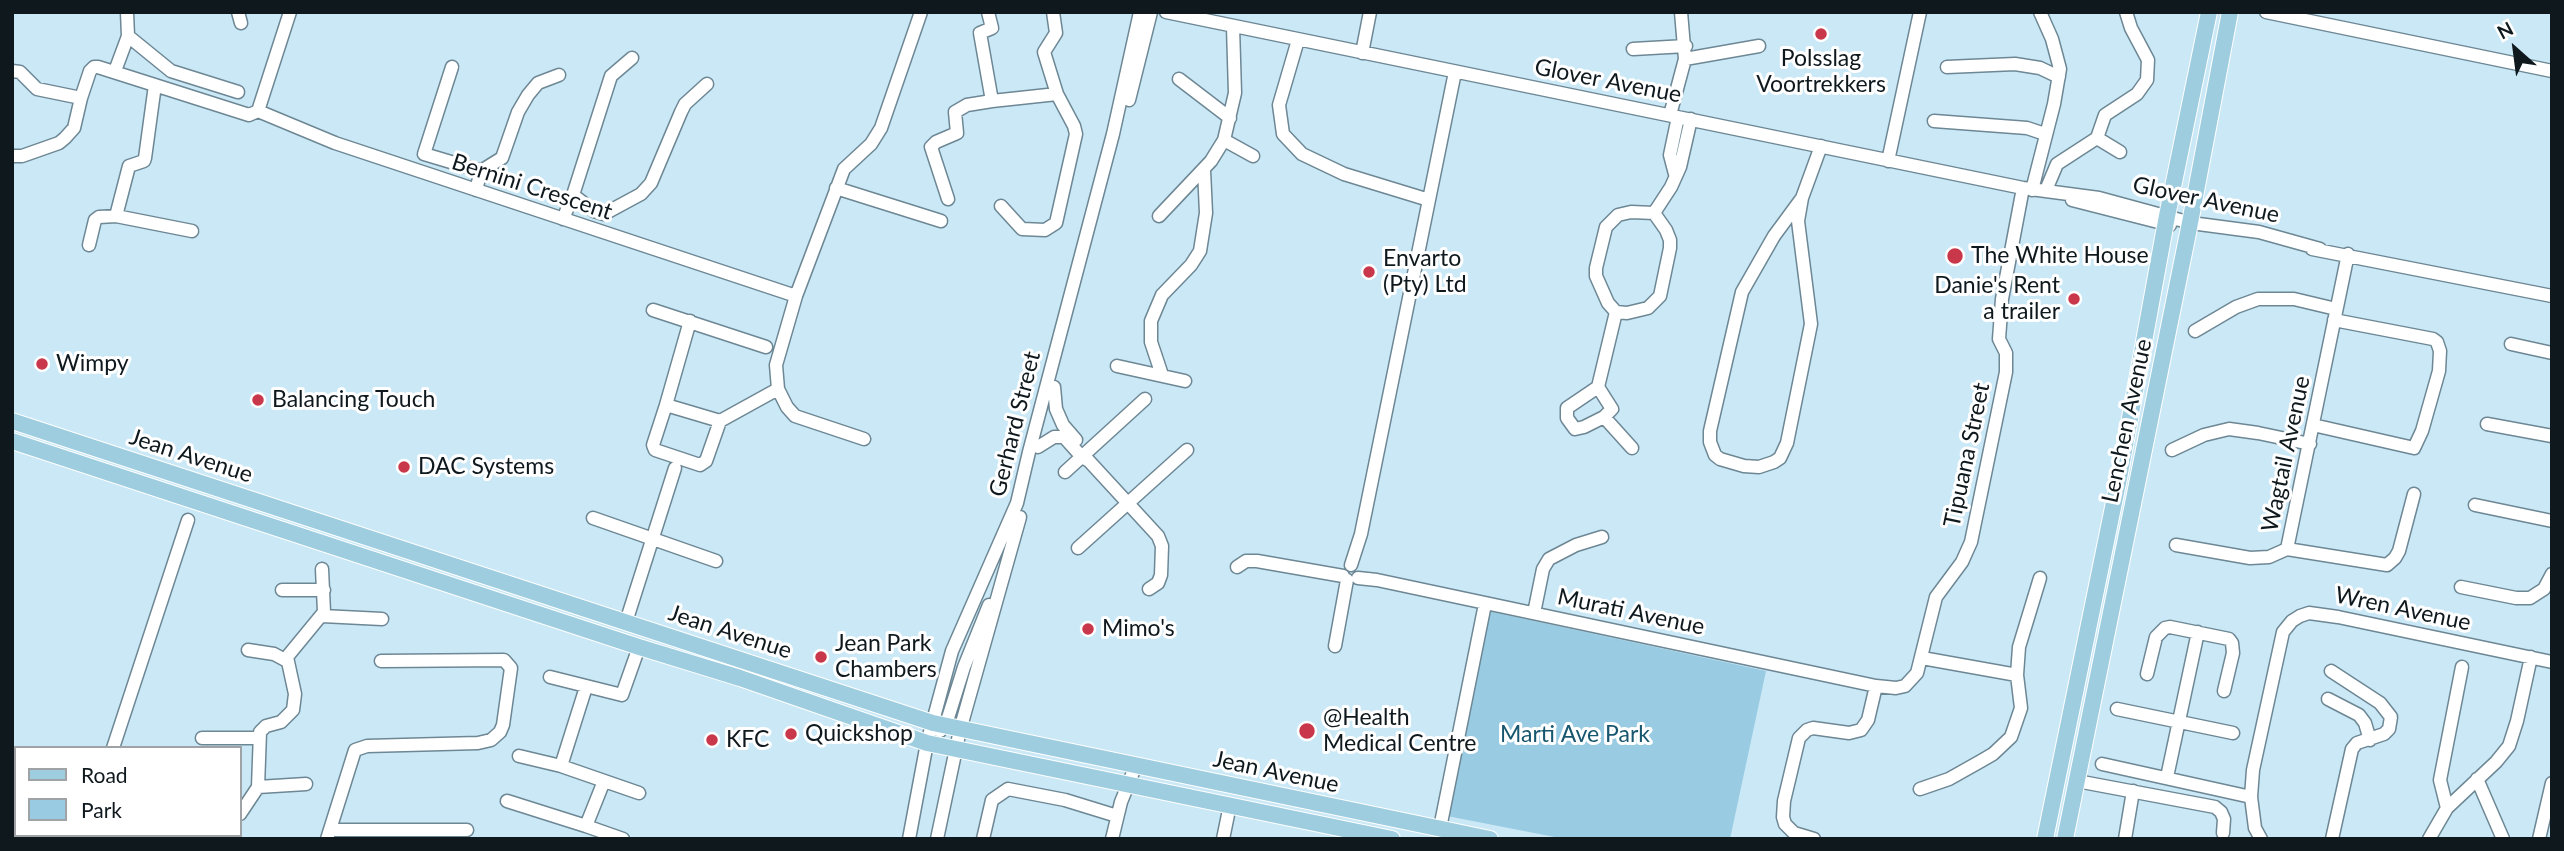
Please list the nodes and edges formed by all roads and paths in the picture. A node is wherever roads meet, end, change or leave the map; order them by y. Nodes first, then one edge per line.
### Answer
1 (127, 12) edge
2 (290, 12) edge
3 (921, 12) edge
4 (988, 12) edge
5 (1053, 12) edge
6 (1140, 12) edge
7 (1151, 12) edge
8 (1166, 12) edge
9 (1370, 12) edge
10 (1681, 12) edge
11 (1920, 12) edge
12 (2040, 12) edge
13 (2126, 12) edge
14 (2209, 12) edge
15 (2230, 12) edge
16 (2266, 12) edge
17 (1233, 27) junction
18 (128, 36) junction
19 (1298, 40) junction
20 (1759, 46) dead end
21 (1633, 49) dead end
22 (1362, 53) junction
23 (1685, 53) junction
24 (632, 58) dead end
25 (452, 67) dead end
26 (1947, 67) dead end
27 (12, 71) edge
28 (115, 71) junction
29 (2552, 71) edge
30 (1455, 72) junction
31 (559, 75) dead end
32 (2059, 77) junction
33 (1179, 79) dead end
34 (707, 84) dead end
35 (155, 85) junction
36 (239, 92) dead end
37 (1057, 94) junction
38 (81, 98) junction
39 (992, 101) junction
40 (258, 111) junction
41 (1674, 116) junction
42 (1230, 118) junction
43 (1691, 119) junction
44 (1934, 121) dead end
45 (2045, 134) junction
46 (2097, 138) junction
47 (1224, 140) junction
48 (1821, 146) junction
49 (2120, 152) dead end
50 (12, 156) edge
51 (1252, 156) dead end
52 (1888, 160) junction
53 (1204, 170) junction
54 (481, 172) junction
55 (1675, 174) junction
56 (836, 188) junction
57 (2036, 189) junction
58 (476, 190) junction
59 (573, 195) junction
60 (1802, 198) junction
61 (948, 199) dead end
62 (1429, 200) junction
63 (1001, 206) dead end
64 (1654, 213) junction
65 (116, 216) junction
66 (1159, 216) dead end
67 (563, 219) junction
68 (2166, 220) junction
69 (941, 221) dead end
70 (2190, 226) junction
71 (192, 231) dead end
72 (89, 244) dead end
73 (2348, 254) junction
74 (796, 296) junction
75 (2552, 296) edge
76 (653, 310) dead end
77 (1616, 312) junction
78 (2335, 315) junction
79 (690, 321) junction
80 (2195, 331) dead end
81 (2511, 344) dead end
82 (766, 347) dead end
83 (2552, 353) edge
84 (1117, 366) dead end
85 (1162, 375) junction
86 (1185, 380) dead end
87 (1054, 387) junction
88 (1598, 387) junction
89 (778, 389) junction
90 (1145, 399) dead end
91 (666, 405) junction
92 (1604, 416) junction
93 (12, 421) edge
94 (720, 421) junction
95 (2487, 424) dead end
96 (2313, 425) junction
97 (1066, 434) junction
98 (54, 435) junction
99 (2552, 436) edge
100 (864, 439) dead end
101 (12, 440) edge
102 (2310, 444) junction
103 (1038, 447) junction
104 (1632, 448) dead end
105 (1187, 450) dead end
106 (2172, 450) dead end
107 (1086, 457) junction
108 (675, 468) dead end
109 (112, 472) junction
110 (1065, 472) dead end
111 (2414, 494) dead end
112 (1128, 503) junction
113 (2475, 505) dead end
114 (593, 518) dead end
115 (188, 520) dead end
116 (2552, 521) edge
117 (1602, 537) dead end
118 (654, 539) junction
119 (2175, 545) dead end
120 (1078, 548) dead end
121 (2287, 549) junction
122 (716, 561) dead end
123 (1237, 567) dead end
124 (322, 569) dead end
125 (1349, 574) junction
126 (2552, 574) edge
127 (2040, 578) dead end
128 (2461, 587) dead end
129 (1149, 589) dead end
130 (282, 590) dead end
131 (324, 590) junction
132 (1485, 604) junction
133 (597, 613) junction
134 (1534, 613) junction
135 (322, 616) junction
136 (382, 619) dead end
137 (626, 622) junction
138 (2199, 632) junction
139 (1335, 646) dead end
140 (639, 647) junction
141 (248, 650) dead end
142 (2531, 657) junction
143 (1922, 658) junction
144 (287, 661) junction
145 (381, 661) dead end
146 (2552, 662) edge
147 (2462, 667) dead end
148 (2331, 671) dead end
149 (722, 673) junction
150 (2147, 674) dead end
151 (2017, 675) junction
152 (550, 677) dead end
153 (1876, 686) junction
154 (586, 687) junction
155 (2224, 691) dead end
156 (2328, 699) dead end
157 (2117, 709) dead end
158 (2178, 721) junction
159 (946, 726) junction
160 (2234, 733) dead end
161 (202, 738) dead end
162 (258, 738) junction
163 (2370, 740) junction
164 (927, 743) junction
165 (114, 746) edge
166 (956, 749) junction
167 (519, 756) dead end
168 (2102, 764) dead end
169 (1136, 765) junction
170 (561, 766) junction
171 (2167, 777) junction
172 (2477, 779) junction
173 (604, 781) junction
174 (2077, 781) junction
175 (306, 784) dead end
176 (1129, 784) junction
177 (258, 787) junction
178 (1920, 789) dead end
179 (2133, 791) junction
180 (2551, 792) edge
181 (639, 793) dead end
182 (2251, 797) junction
183 (506, 800) dead end
184 (1230, 805) junction
185 (2447, 808) junction
186 (242, 811) edge
187 (1117, 816) junction
188 (586, 826) junction
189 (1440, 828) junction
190 (467, 830) dead end
191 (2223, 833) dead end
192 (2258, 833) edge
193 (328, 834) edge
194 (623, 839) edge
195 (909, 839) edge
196 (937, 839) edge
197 (982, 839) edge
198 (1112, 839) edge
199 (1223, 839) edge
200 (1392, 839) edge
201 (1490, 839) edge
202 (1814, 839) edge
203 (2045, 839) edge
204 (2065, 839) edge
205 (2125, 839) edge
206 (2332, 839) edge
207 (2429, 839) edge
208 (2503, 839) edge
209 (2539, 839) edge

1 - 18 street
2 - 40 street
3 - 56 street
4 - 39 street
5 - 37 street
6 - 159 street, Gerhard Street
7 - 87 street, Gerhard Street
8 - 17 street, Glover Avenue
9 - 22 street
10 - 23 street
11 - 52 street
12 - 32 street
13 - 46 street
14 - 68 main road, Lenchen Avenue
15 - 70 main road, Lenchen Avenue
16 - 29 street
17 - 19 street, Glover Avenue
17 - 42 street
18 - 28 street
18 - 36 street
19 - 22 street, Glover Avenue
19 - 62 street
20 - 23 street
21 - 23 street
22 - 30 street, Glover Avenue
23 - 41 street
24 - 59 street
25 - 54 street
26 - 32 street
27 - 38 street
28 - 35 street, Bernini Crescent
28 - 38 street, Bernini Crescent
30 - 41 street, Glover Avenue
30 - 62 street
31 - 54 street
32 - 45 street, Tipuana Street
33 - 42 street
34 - 59 street
35 - 40 street, Bernini Crescent
35 - 65 street
37 - 39 street
37 - 63 street
38 - 50 street
39 - 61 street
40 - 58 street, Bernini Crescent
41 - 43 street, Glover Avenue
41 - 55 street
42 - 47 street
43 - 48 street, Glover Avenue
43 - 55 street
44 - 45 street
45 - 57 street, Tipuana Street
46 - 49 street
46 - 57 street
47 - 51 street
47 - 53 street
48 - 52 street, Glover Avenue
48 - 60 street
52 - 57 street, Glover Avenue
53 - 66 street
53 - 85 street
54 - 58 street
55 - 64 street
56 - 69 street
56 - 74 street
57 - 68 street, Glover Avenue
57 - 143 street, Tipuana Street
58 - 67 street, Bernini Crescent
59 - 67 street
60 - 60 street
62 - 125 street
64 - 77 street
64 - 77 street
65 - 71 street
65 - 72 street
67 - 74 street, Bernini Crescent
68 - 70 street, Glover Avenue
68 - 203 main road, Lenchen Avenue
70 - 73 street, Glover Avenue
70 - 174 main road, Lenchen Avenue
73 - 75 street, Glover Avenue
73 - 78 street, Wagtail Avenue
74 - 89 street
76 - 79 street
77 - 88 street
78 - 80 street
78 - 96 street, Wagtail Avenue
78 - 96 street
79 - 82 street
79 - 91 street
81 - 83 street
84 - 85 street
85 - 86 street
87 - 97 street
87 - 103 street, Gerhard Street
88 - 92 street
88 - 92 street
89 - 94 street
89 - 100 street
90 - 107 street
91 - 94 street
91 - 94 street
92 - 104 street
93 - 98 main road, Jean Avenue
95 - 99 street
96 - 102 street, Wagtail Avenue
97 - 103 street
97 - 107 street
98 - 109 main road
98 - 133 main road, Jean Avenue
101 - 109 main road, Jean Avenue
102 - 106 street
102 - 121 street, Wagtail Avenue
103 - 159 street, Gerhard Street
105 - 112 street
107 - 110 street
107 - 112 street
108 - 118 street
109 - 140 main road, Jean Avenue
111 - 121 street
112 - 120 street
112 - 129 street
113 - 116 street
114 - 118 street
115 - 165 street
117 - 134 street
118 - 122 street
118 - 137 street
119 - 121 street, Wagtail Avenue
123 - 125 street, Murati Avenue
124 - 131 street
125 - 132 street, Murati Avenue
125 - 139 street
126 - 128 street
127 - 151 street
130 - 131 street
131 - 135 street
132 - 134 street, Murati Avenue
132 - 189 street
133 - 137 main road, Jean Avenue
133 - 149 main road
134 - 153 street, Murati Avenue
135 - 136 street
135 - 144 street
137 - 159 main road, Jean Avenue
138 - 150 street
138 - 155 street
138 - 158 street
140 - 149 main road, Jean Avenue
140 - 154 street
141 - 144 street
142 - 146 street, Wren Avenue
142 - 172 street
142 - 182 street, Wren Avenue
143 - 151 street
143 - 153 street, Tipuana Street
144 - 162 street
145 - 193 street
147 - 185 street
148 - 163 street
149 - 164 main road, Jean Avenue
151 - 178 street
152 - 154 street
153 - 202 street
154 - 170 street
156 - 163 street
157 - 158 street
158 - 160 street
158 - 171 street
159 - 164 street, Gerhard Street
159 - 166 street, Gerhard Street
159 - 169 main road, Jean Avenue
161 - 162 street
162 - 177 street
163 - 206 street
164 - 166 main road, Jean Avenue
164 - 195 street, Gerhard Street
166 - 176 main road, Jean Avenue
166 - 196 street, Gerhard Street
167 - 170 street
168 - 171 street
169 - 176 street
169 - 189 main road, Jean Avenue
170 - 173 street
171 - 182 street
172 - 185 street
172 - 208 street
173 - 181 street
173 - 188 street
174 - 179 street
174 - 204 main road, Lenchen Avenue
175 - 177 street
176 - 184 main road, Jean Avenue
176 - 187 street
177 - 186 street
179 - 191 street
179 - 205 street
180 - 209 street
182 - 192 street, Wren Avenue
183 - 188 street
184 - 199 street
184 - 200 main road, Jean Avenue
185 - 207 street
187 - 197 street
187 - 198 street
188 - 194 street
189 - 201 main road, Jean Avenue
190 - 193 street

